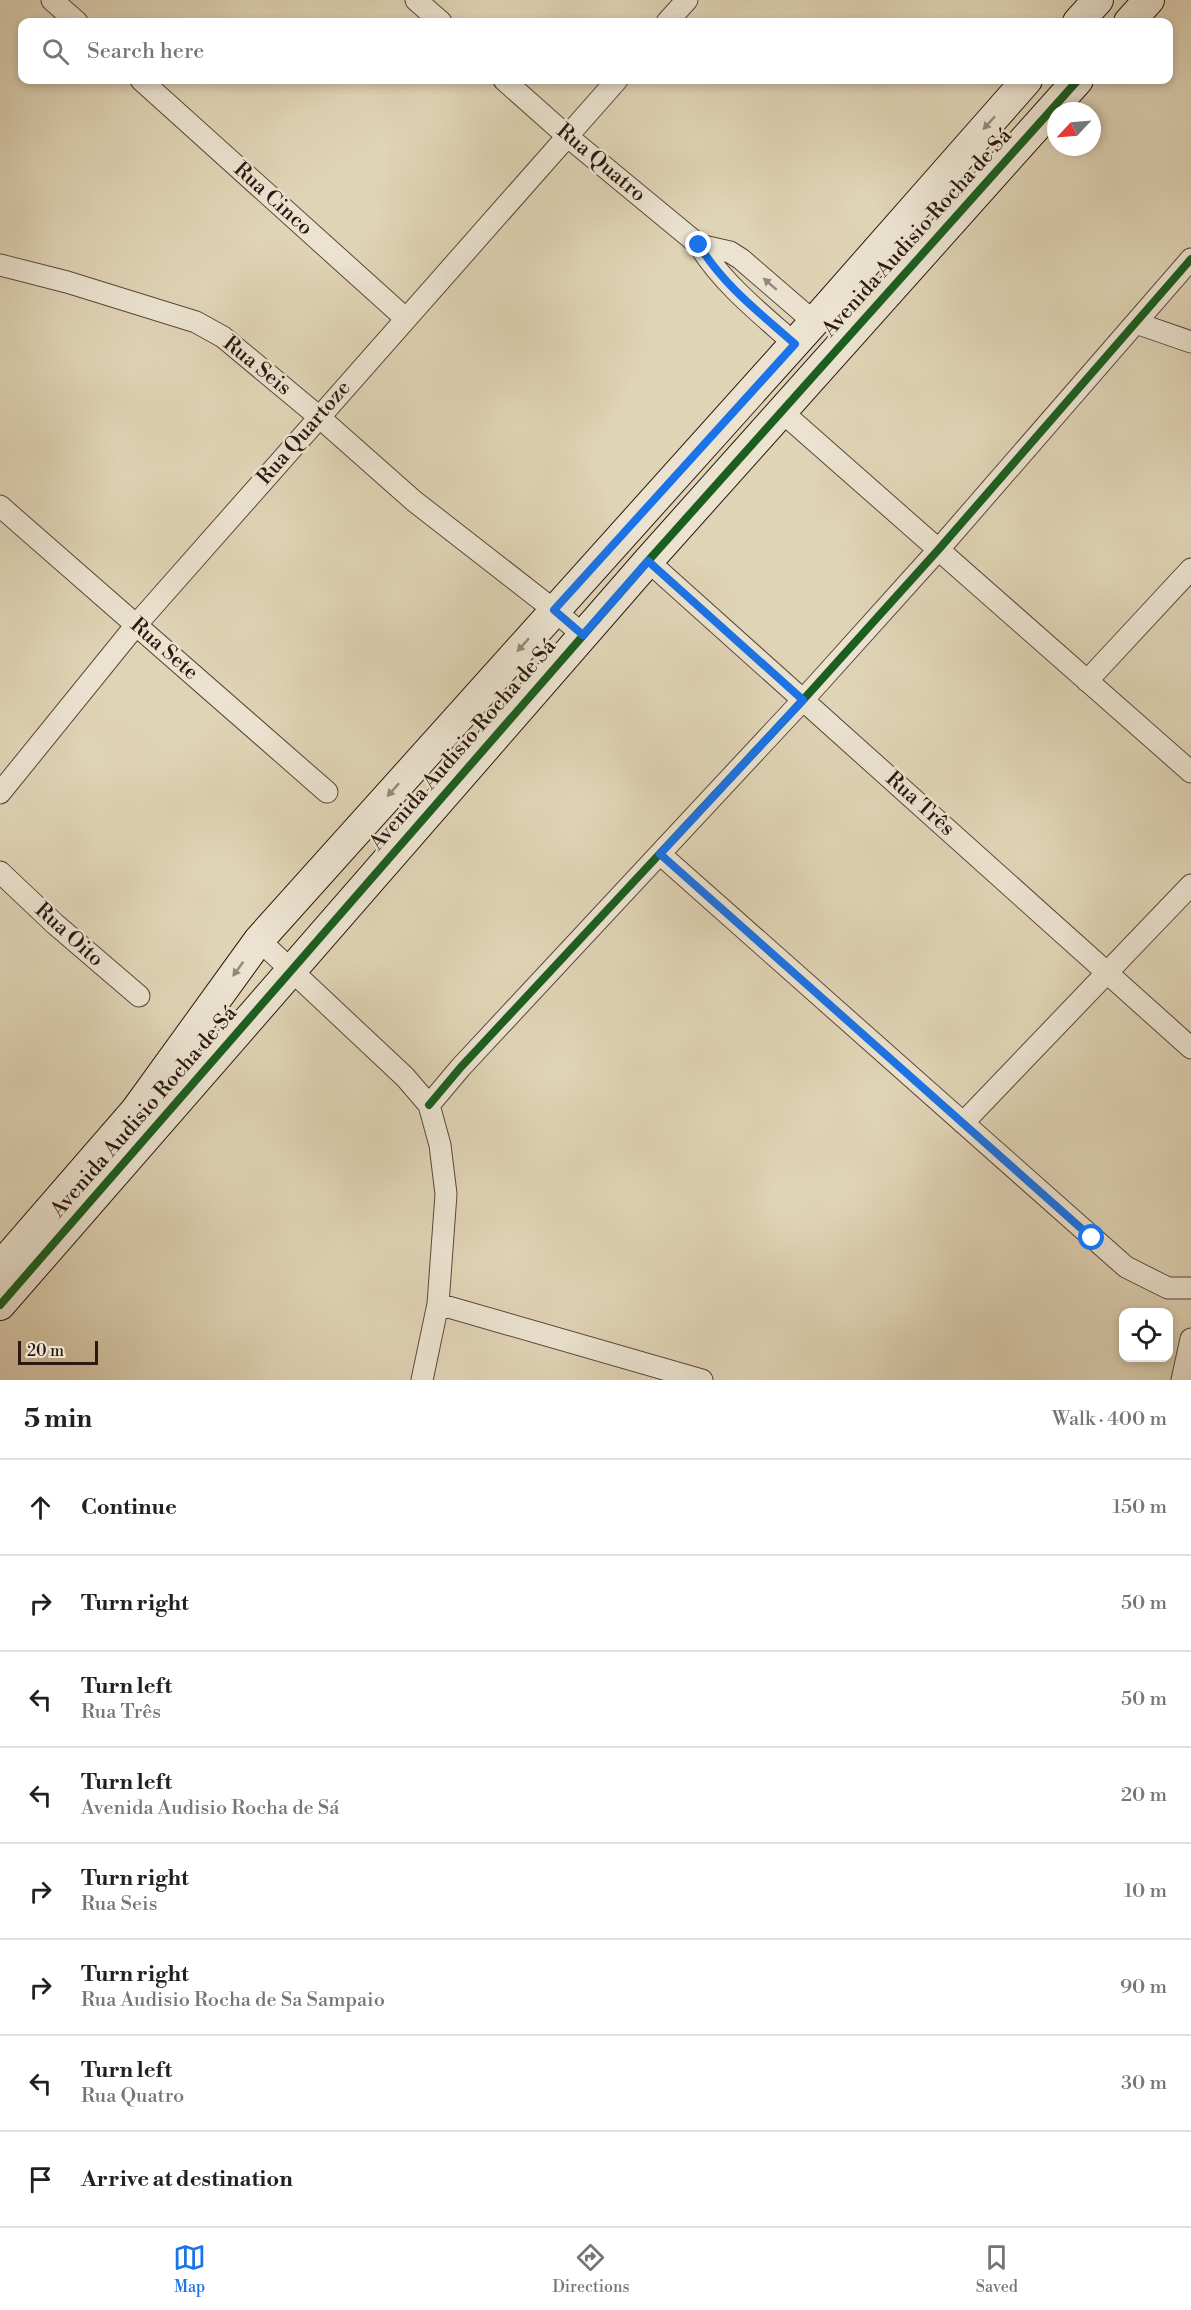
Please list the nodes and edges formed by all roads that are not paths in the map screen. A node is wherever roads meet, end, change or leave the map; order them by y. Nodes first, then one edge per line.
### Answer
1 (52, 0) edge
2 (416, 0) edge
3 (687, 0) edge
4 (1098, 0) edge
5 (1149, 0) edge
6 (72, 18) edge
7 (436, 18) edge
8 (671, 18) edge
9 (1082, 18) edge
10 (1133, 18) edge
11 (145, 84) edge
12 (508, 84) edge
13 (613, 84) edge
14 (1024, 84) edge
15 (1074, 84) edge
16 (567, 136) junction
17 (908, 214) junction
18 (934, 240) junction
19 (699, 245) junction
20 (1191, 259) edge
21 (0, 265) edge
22 (405, 318) junction
23 (1136, 323) junction
24 (804, 333) junction
25 (1191, 342) edge
26 (781, 411) junction
27 (318, 416) junction
28 (0, 506) edge
29 (939, 549) junction
30 (648, 561) junction
31 (1191, 569) edge
32 (554, 610) junction
33 (136, 625) junction
34 (583, 635) junction
35 (1087, 681) junction
36 (803, 700) junction
37 (1191, 772) edge
38 (327, 792) dead end
39 (0, 793) edge
40 (660, 854) junction
41 (0, 872) edge
42 (1191, 885) edge
43 (260, 940) junction
44 (292, 970) junction
45 (1108, 972) junction
46 (140, 996) dead end
47 (1191, 1048) edge
48 (429, 1105) junction
49 (963, 1123) junction
50 (0, 1267) edge
51 (1191, 1288) edge
52 (438, 1304) junction
53 (0, 1305) edge
54 (1191, 1339) edge
55 (422, 1380) edge
56 (702, 1380) edge
57 (1182, 1380) edge

1 - 6 street
2 - 7 street
3 - 8 street
4 - 9 street
5 - 10 street
11 - 22 street, Rua Cinco
12 - 16 street, Rua Quatro
13 - 16 street, Rua Quartoze
14 -> 17 street
15 - 18 street, Avenida Audisio Rocha de Sá
16 - 19 street, Rua Quatro
16 - 22 street, Rua Quartoze
17 - 18 street
17 - 24 street
18 - 26 street, Avenida Audisio Rocha de Sá
19 - 24 street, Rua Quatro
24 -> 19 street, Rua Quatro
20 - 23 street
21 - 27 street, Rua Seis
22 - 27 street, Rua Quartoze
23 - 25 street
23 - 29 street
24 - 32 street
26 - 29 street
26 - 30 street, Avenida Audisio Rocha de Sá
27 - 32 street, Rua Seis
27 - 33 street, Rua Quartoze
28 - 33 street, Rua Sete
29 - 35 street
29 - 36 street
30 - 34 street, Avenida Audisio Rocha de Sá
30 - 36 street, Rua Três
31 - 35 street
32 - 34 street, Rua Seis
32 -> 43 street
33 - 38 street, Rua Sete
33 - 39 street, Rua Quartoze
34 - 44 street, Avenida Audisio Rocha de Sá
35 - 37 street
36 - 40 street
36 - 45 street, Rua Três
40 - 48 street
40 - 49 street
41 - 46 street, Rua Oito
42 - 45 street
43 - 44 street
43 -> 50 street
44 - 48 street
44 - 53 street, Avenida Audisio Rocha de Sá
45 - 47 street, Rua Três
45 - 49 street
48 - 52 street
49 - 51 street
52 - 55 street
52 - 56 street
54 - 57 street

